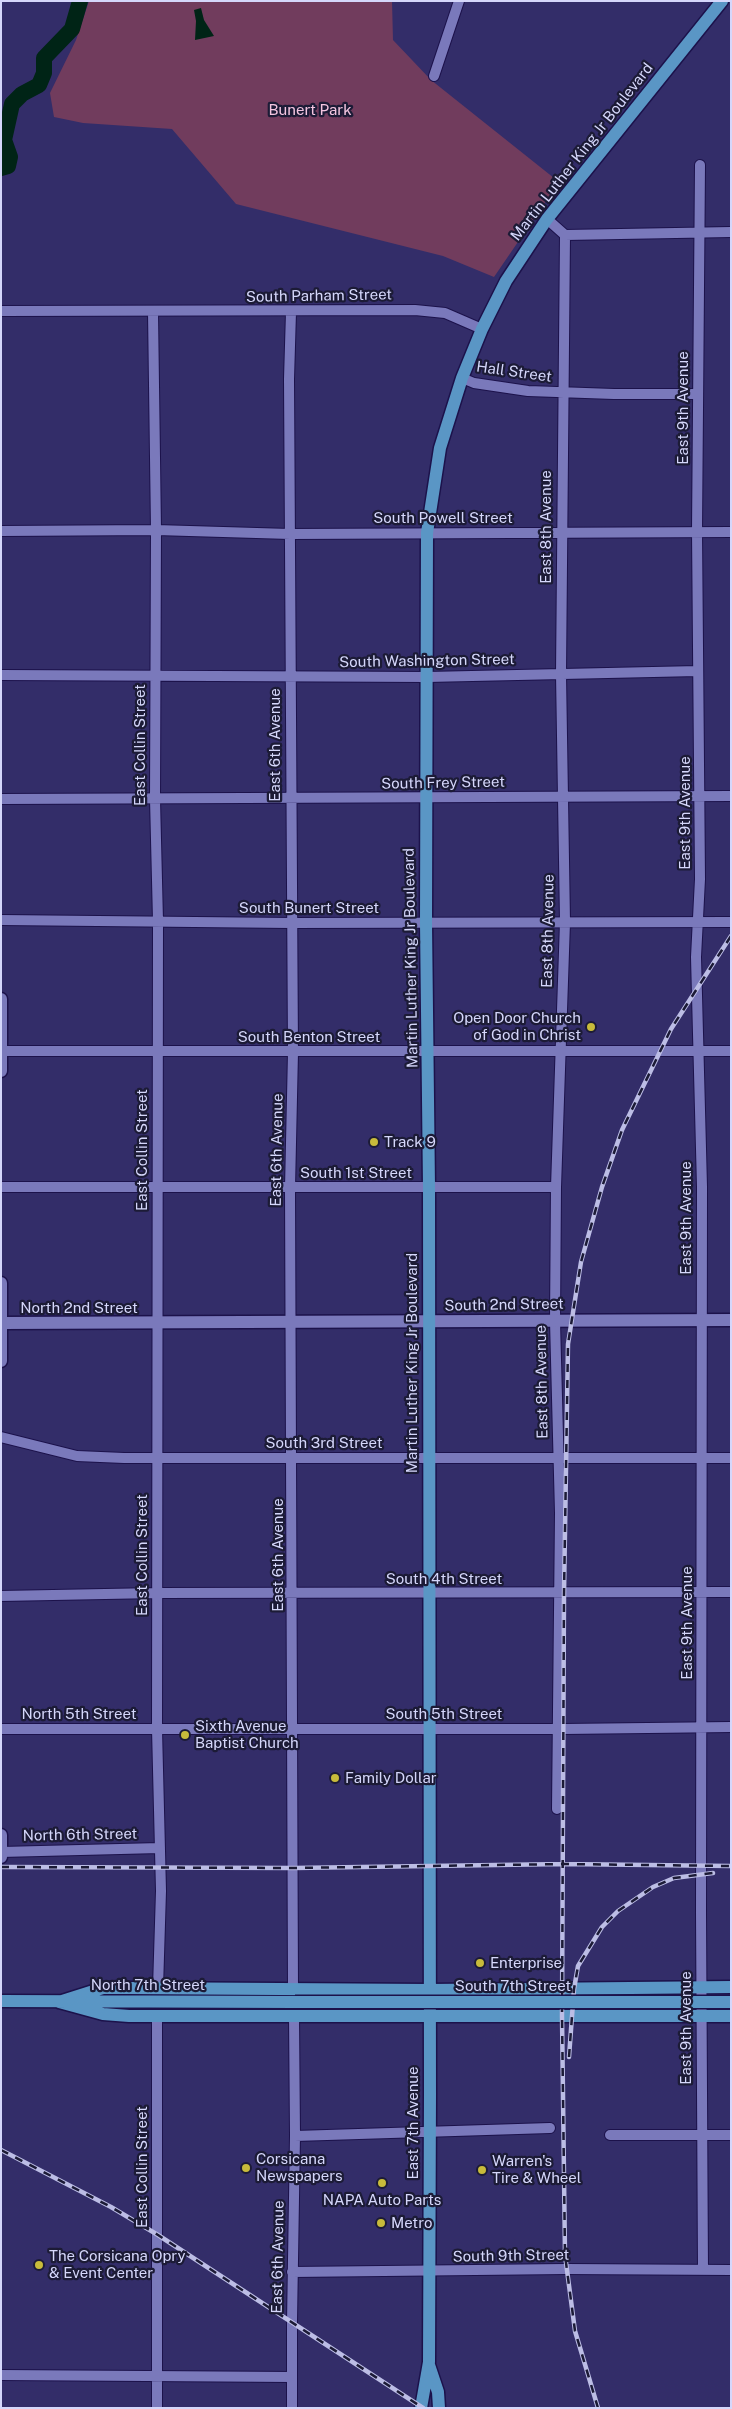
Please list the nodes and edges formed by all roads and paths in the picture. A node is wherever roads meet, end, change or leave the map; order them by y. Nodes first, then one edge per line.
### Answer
1 (459, 1) edge
2 (722, 1) edge
3 (434, 76) dead end
4 (700, 165) dead end
5 (547, 219) junction
6 (731, 232) edge
7 (698, 233) junction
8 (564, 235) junction
9 (1, 311) edge
10 (153, 312) junction
11 (291, 312) junction
12 (482, 329) junction
13 (462, 378) junction
14 (562, 393) junction
15 (698, 394) junction
16 (156, 530) junction
17 (1, 531) edge
18 (697, 531) junction
19 (561, 532) junction
20 (731, 532) edge
21 (428, 533) junction
22 (290, 534) junction
23 (698, 671) junction
24 (561, 674) junction
25 (1, 675) edge
26 (155, 676) junction
27 (290, 677) junction
28 (427, 677) junction
29 (564, 796) junction
30 (700, 796) junction
31 (731, 796) edge
32 (290, 798) junction
33 (1, 799) edge
34 (155, 799) junction
35 (426, 799) junction
36 (1, 920) edge
37 (158, 921) junction
38 (565, 922) junction
39 (698, 922) junction
40 (731, 922) edge
41 (426, 923) junction
42 (291, 924) junction
43 (1, 999) edge
44 (561, 1050) junction
45 (1, 1051) edge
46 (700, 1051) junction
47 (731, 1051) edge
48 (157, 1052) junction
49 (293, 1052) junction
50 (428, 1052) junction
51 (1, 1071) edge
52 (1, 1187) edge
53 (556, 1187) junction
54 (156, 1188) junction
55 (290, 1188) junction
56 (429, 1188) junction
57 (1, 1283) edge
58 (701, 1320) junction
59 (731, 1320) edge
60 (555, 1321) junction
61 (429, 1322) junction
62 (2, 1324) edge
63 (157, 1324) junction
64 (292, 1324) junction
65 (1, 1361) edge
66 (1, 1437) edge
67 (293, 1457) junction
68 (158, 1458) junction
69 (428, 1458) junction
70 (558, 1458) junction
71 (702, 1458) junction
72 (731, 1458) edge
73 (702, 1592) junction
74 (731, 1592) edge
75 (157, 1593) junction
76 (428, 1593) junction
77 (293, 1594) junction
78 (559, 1594) junction
79 (1, 1596) edge
80 (731, 1727) edge
81 (293, 1728) junction
82 (702, 1728) junction
83 (1, 1729) edge
84 (157, 1729) junction
85 (429, 1729) junction
86 (558, 1729) junction
87 (557, 1809) dead end
88 (1, 1835) edge
89 (160, 1848) junction
90 (1, 1852) edge
91 (1, 1857) edge
92 (731, 1987) edge
93 (158, 1988) junction
94 (701, 1988) junction
95 (429, 1990) junction
96 (294, 1995) junction
97 (1, 2001) edge
98 (59, 2002) junction
99 (731, 2002) edge
100 (429, 2003) joint
101 (157, 2016) junction
102 (294, 2016) junction
103 (429, 2016) junction
104 (701, 2016) junction
105 (731, 2016) edge
106 (550, 2128) dead end
107 (430, 2132) junction
108 (702, 2134) junction
109 (731, 2134) edge
110 (610, 2135) dead end
111 (295, 2136) junction
112 (703, 2270) junction
113 (731, 2270) edge
114 (292, 2272) junction
115 (429, 2272) junction
116 (429, 2362) junction
117 (1, 2375) edge
118 (157, 2376) junction
119 (292, 2378) junction
120 (157, 2408) edge
121 (292, 2408) edge
122 (421, 2408) edge
123 (439, 2408) edge

1 - 3 street
2 - 5 main road, Martin Luther King Jr Boulevard
4 - 7 street, East 9th Avenue
5 - 8 street
5 - 12 main road, Martin Luther King Jr Boulevard
6 - 7 street
7 - 8 street
7 - 15 street, East 9th Avenue
8 - 14 street, East 8th Avenue
9 - 10 street, South Parham Street
10 - 11 street, South Parham Street
10 - 16 street, East Collin Street
11 - 12 street, South Parham Street
11 - 22 street, East 6th Avenue
12 - 13 main road, Martin Luther King Jr Boulevard
13 - 14 street, Hall Street
13 - 21 main road, Martin Luther King Jr Boulevard
14 - 15 street, Hall Street
14 - 19 street, East 8th Avenue
15 - 18 street, East 9th Avenue
16 - 17 street, South Powell Street
16 - 22 street, South Powell Street
16 - 26 street, East Collin Street
18 - 19 street, South Powell Street
18 - 20 street, South Powell Street
18 - 23 street, East 9th Avenue
19 - 21 street, South Powell Street
19 - 24 street, East 8th Avenue
21 - 22 street, South Powell Street
21 - 28 main road, Martin Luther King Jr Boulevard
22 - 27 street, East 6th Avenue
23 - 24 street, South Washington Street
23 - 30 street, East 9th Avenue
24 - 28 street, South Washington Street
24 - 29 street, East 8th Avenue
25 - 26 street, South Washington Street
26 - 27 street, South Washington Street
26 - 34 street, East Collin Street
27 - 28 street, South Washington Street
27 - 32 street, East 6th Avenue
28 - 35 main road, Martin Luther King Jr Boulevard
29 - 30 street, South Frey Street
29 - 35 street, South Frey Street
29 - 38 street, East 8th Avenue
30 - 31 street, South Frey Street
30 - 39 street, East 9th Avenue
32 - 34 street, South Frey Street
32 - 35 street, South Frey Street
32 - 42 street, East 6th Avenue
33 - 34 street, South Frey Street
34 - 37 street, East Collin Street
35 - 41 main road, Martin Luther King Jr Boulevard
36 - 37 street, South Bunert Street
37 - 42 street, South Bunert Street
37 - 48 street, East Collin Street
38 - 39 street, South Bunert Street
38 - 41 street, South Bunert Street
38 - 44 street, East 8th Avenue
39 - 40 street, South Bunert Street
39 - 46 street, East 9th Avenue
41 - 42 street, South Bunert Street
41 - 50 main road, Martin Luther King Jr Boulevard
42 - 49 street, East 6th Avenue
43 - 45 street
44 - 46 street, South Benton Street
44 - 50 street, South Benton Street
44 - 53 street, East 8th Avenue
45 - 48 street, South Benton Street
45 - 51 street
46 - 47 street, South Benton Street
46 - 58 street, East 9th Avenue
48 - 49 street, South Benton Street
48 - 54 street, East Collin Street
49 - 50 street, South Benton Street
49 - 55 street, East 6th Avenue
50 - 56 main road, Martin Luther King Jr Boulevard
52 - 54 street, South 1st Street
53 - 56 street, South 1st Street
53 - 60 street, East 8th Avenue
54 - 55 street, South 1st Street
54 - 63 street, East Collin Street
55 - 56 street, South 1st Street
55 - 64 street, East 6th Avenue
56 - 61 main road, Martin Luther King Jr Boulevard
57 - 62 street
58 - 59 street, South 2nd Street
58 - 60 street, South 2nd Street
58 - 71 street, East 9th Avenue
60 - 61 street, South 2nd Street
60 - 70 street, East 8th Avenue
61 - 64 street, South 2nd Street
61 - 69 main road, Martin Luther King Jr Boulevard
62 - 63 street, North 2nd Street
62 - 65 street
63 - 64 street, South 2nd Street
63 - 68 street, East Collin Street
64 - 67 street, East 6th Avenue
66 - 68 street, South 3rd Street
67 - 68 street, South 3rd Street
67 - 69 street, South 3rd Street
67 - 77 street, East 6th Avenue
68 - 75 street, East Collin Street
69 - 70 street, South 3rd Street
69 - 76 main road, Martin Luther King Jr Boulevard
70 - 71 street, South 3rd Street
70 - 78 street, East 8th Avenue
71 - 72 street, South 3rd Street
71 - 73 street, East 9th Avenue
73 - 74 street, South 4th Street
73 - 78 street, South 4th Street
73 - 82 street, East 9th Avenue
75 - 77 street, South 4th Street
75 - 79 street, South 4th Street
75 - 84 street, East Collin Street
76 - 77 street, South 4th Street
76 - 78 street, South 4th Street
76 - 85 main road, Martin Luther King Jr Boulevard
77 - 81 street, East 6th Avenue
78 - 86 street, East 8th Avenue
80 - 82 street, South 5th Street
81 - 84 street, South 5th Street
81 - 85 street, South 5th Street
81 - 96 street, East 6th Avenue
82 - 86 street, South 5th Street
82 - 94 street, East 9th Avenue
83 - 84 street, North 5th Street
84 - 89 street, East Collin Street
85 - 86 street, South 5th Street
85 - 95 main road, Martin Luther King Jr Boulevard
86 - 87 street, East 8th Avenue
88 - 90 street
89 - 90 street, North 6th Street
89 - 93 street, East Collin Street
90 - 91 street
92 - 94 main road
93 - 96 main road
93 - 98 main road
94 - 95 main road
94 - 104 street, East 9th Avenue
95 - 96 main road
95 - 100 main road, Martin Luther King Jr Boulevard
96 - 98 main road, North 7th Street
96 - 99 main road, South 7th Street, bridge
97 - 98 main road, North 7th Street
98 - 101 main road
100 - 103 main road, East 7th Avenue
101 - 102 main road
101 - 118 street, East Collin Street
102 - 103 main road
102 - 111 street, East 6th Avenue
103 - 104 main road
103 - 107 main road, East 7th Avenue
104 - 105 main road
104 - 108 street, East 9th Avenue
106 - 107 street
107 - 111 street
107 - 115 main road, East 7th Avenue
108 - 109 street
108 - 110 street
108 - 112 street, East 9th Avenue
111 - 114 street, East 6th Avenue
112 - 113 street, South 9th Street
112 - 115 street, South 9th Street
114 - 115 street, South 9th Street
114 - 119 street, East 6th Avenue
115 - 116 main road, East 7th Avenue
116 - 122 main road, East 7th Avenue
116 - 123 main road, East 7th Avenue
117 - 118 street
118 - 119 street
118 - 120 street, East Collin Street
119 - 121 street, East 6th Avenue

